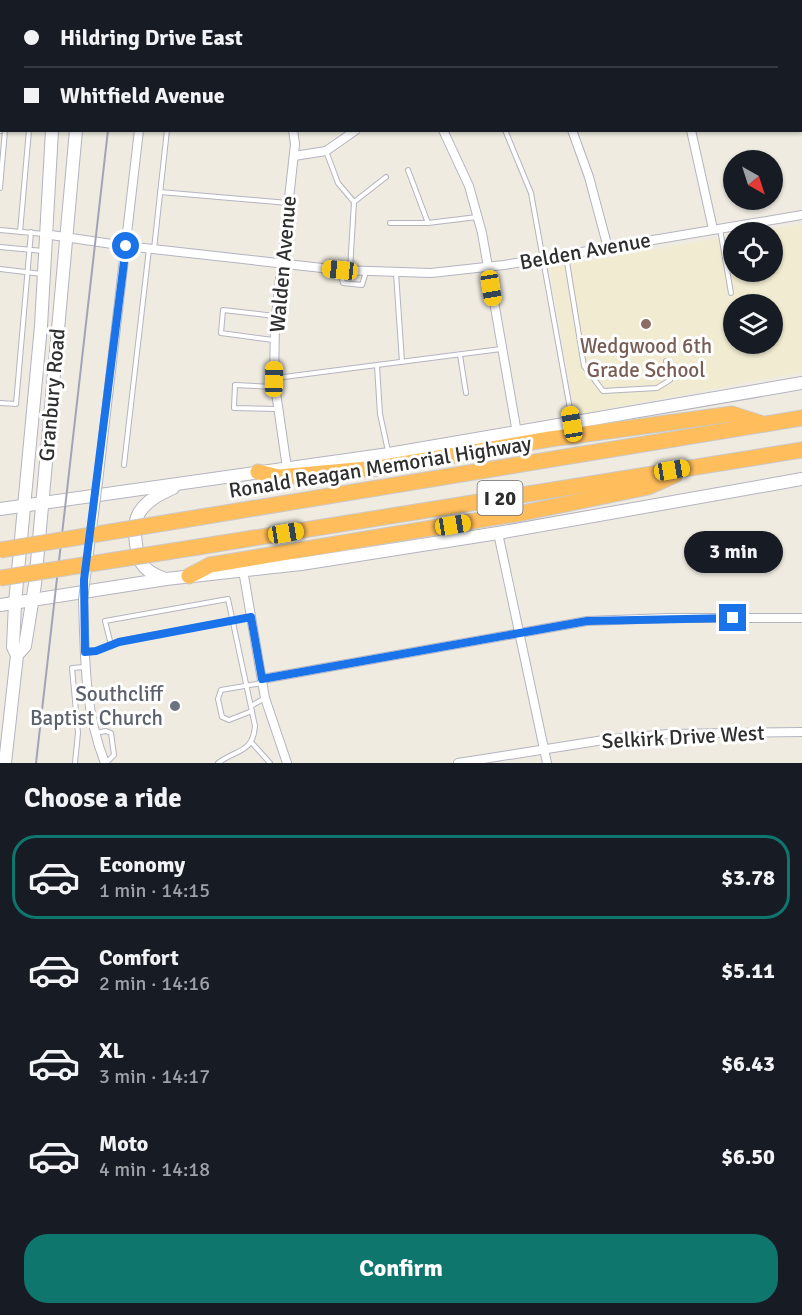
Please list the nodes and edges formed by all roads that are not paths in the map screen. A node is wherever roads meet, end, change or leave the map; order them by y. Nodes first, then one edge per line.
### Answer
1 (2, 132) edge
2 (29, 132) edge
3 (52, 132) edge
4 (76, 132) edge
5 (139, 132) edge
6 (167, 132) edge
7 (293, 132) edge
8 (353, 132) edge
9 (444, 132) edge
10 (506, 132) edge
11 (573, 132) edge
12 (692, 132) edge
13 (326, 151) junction
14 (294, 156) junction
15 (408, 170) dead end
16 (386, 177) dead end
17 (0, 188) edge
18 (160, 192) junction
19 (354, 202) junction
20 (288, 203) junction
21 (802, 215) edge
22 (477, 217) junction
23 (390, 223) dead end
24 (428, 223) junction
25 (717, 229) junction
26 (0, 230) edge
27 (20, 232) junction
28 (31, 232) junction
29 (44, 234) junction
30 (64, 236) junction
31 (126, 246) junction
32 (0, 247) edge
33 (608, 248) junction
34 (29, 249) junction
35 (152, 249) junction
36 (44, 251) junction
37 (566, 255) junction
38 (544, 259) junction
39 (281, 263) junction
40 (488, 267) junction
41 (0, 269) edge
42 (345, 270) junction
43 (26, 272) junction
44 (366, 272) junction
45 (396, 272) junction
46 (43, 274) junction
47 (731, 292) dead end
48 (275, 316) junction
49 (275, 340) junction
50 (501, 349) junction
51 (460, 355) junction
52 (402, 362) junction
53 (666, 362) dead end
54 (377, 366) junction
55 (275, 383) junction
56 (802, 383) edge
57 (466, 393) dead end
58 (0, 403) edge
59 (278, 409) junction
60 (802, 418) edge
61 (572, 424) junction
62 (766, 424) junction
63 (517, 433) junction
64 (802, 450) edge
65 (389, 454) junction
66 (124, 465) dead end
67 (694, 466) junction
68 (287, 468) junction
69 (258, 472) junction
70 (802, 479) edge
71 (182, 483) junction
72 (43, 503) junction
73 (24, 506) junction
74 (0, 509) edge
75 (498, 533) junction
76 (0, 550) edge
77 (243, 570) junction
78 (189, 576) junction
79 (0, 578) edge
80 (166, 579) junction
81 (33, 602) junction
82 (15, 603) junction
83 (0, 605) edge
84 (251, 617) junction
85 (802, 618) edge
86 (232, 621) junction
87 (519, 633) junction
88 (111, 645) junction
89 (85, 652) junction
90 (17, 655) junction
91 (86, 666) junction
92 (262, 681) junction
93 (245, 686) junction
94 (266, 698) junction
95 (251, 706) junction
96 (252, 711) junction
97 (802, 732) edge
98 (94, 734) junction
99 (252, 742) junction
100 (544, 750) junction
101 (5, 763) edge
102 (75, 763) edge
103 (105, 763) edge
104 (218, 763) edge
105 (270, 763) edge
106 (287, 763) edge
107 (458, 763) edge
108 (547, 763) edge

1 - 17 lane
2 - 27 lane
3 - 29 main road, Granbury Road
4 - 30 main road, Granbury Road
5 - 31 street
6 - 18 lane
7 - 14 street, Walden Avenue
8 - 13 street
9 - 22 street
10 - 38 lane
11 - 33 street
12 - 25 street
13 - 14 street
13 - 19 lane
14 - 20 street, Walden Avenue
15 - 24 lane
16 - 19 lane
18 - 20 lane
18 - 35 lane
19 - 42 lane
20 - 39 street, Walden Avenue
21 - 25 street, Belden Avenue
22 - 24 lane
22 - 40 street
23 - 24 lane
25 - 33 street, Belden Avenue
25 - 47 lane
26 - 27 lane
27 - 28 lane
28 - 29 lane
28 - 34 lane
29 - 30 street, Belden Avenue
29 - 36 main road, Granbury Road
30 - 31 street, Belden Avenue
30 - 72 main road, Granbury Road
31 - 35 street, Belden Avenue
31 - 89 street, bridge
32 - 34 lane
33 - 37 street, Belden Avenue
34 - 36 lane
34 - 43 lane
35 - 39 street, Belden Avenue
35 - 66 lane
36 - 46 main road, Granbury Road
37 - 38 street, Belden Avenue
37 - 53 lane
38 - 40 street, Belden Avenue
38 - 61 lane
39 - 42 street, Belden Avenue
39 - 48 street, Walden Avenue
40 - 45 street, Belden Avenue
40 - 50 street
41 - 43 lane
42 - 44 street, Belden Avenue
42 - 44 lane
43 - 46 lane
43 - 58 lane
44 - 45 street, Belden Avenue
45 - 52 lane
46 - 73 main road, Granbury Road
48 - 49 street, Walden Avenue
48 - 49 lane
49 - 55 street, Walden Avenue
50 - 51 lane
50 - 63 street
51 - 52 lane
51 - 57 lane
52 - 54 lane
54 - 55 lane
54 - 65 lane
55 - 59 street, Walden Avenue
55 - 59 lane
56 - 61 main road
59 - 68 street, Walden Avenue
60 - 62 highway, Ronald Reagan Memorial Highway / I 20
61 - 63 main road
62 - 69 highway
62 - 76 highway, Ronald Reagan Memorial Highway / I 20, bridge
63 - 65 main road
64 - 67 highway, I 20
65 - 68 main road
67 - 78 highway
67 - 79 highway, I 20, bridge
68 - 69 main road
69 - 71 main road
70 - 75 main road
71 - 72 main road
71 - 80 main road
72 - 73 main road
72 - 81 main road, Granbury Road
73 - 74 main road
73 - 82 main road, Granbury Road
75 - 77 main road
75 - 87 street
77 - 78 main road
77 - 84 street
78 - 80 main road
80 - 81 main road
81 - 82 main road
81 - 90 main road, Granbury Road
82 - 83 main road
82 - 90 main road, Granbury Road
84 - 86 lane
84 - 92 street
85 - 87 street
86 - 88 lane
86 - 88 lane
86 - 93 lane
87 - 92 street
87 - 100 street
88 - 89 lane
89 - 91 street
90 - 101 main road, Granbury Road
91 - 98 street
91 - 102 lane
92 - 93 lane
92 - 94 street
93 - 95 lane
93 - 96 lane
94 - 95 lane
94 - 106 street
95 - 96 lane
96 - 99 lane
97 - 100 street, Selkirk Drive West
98 - 103 street
98 - 103 lane
99 - 104 lane
99 - 105 lane
100 - 107 street, Selkirk Drive West
100 - 108 street

